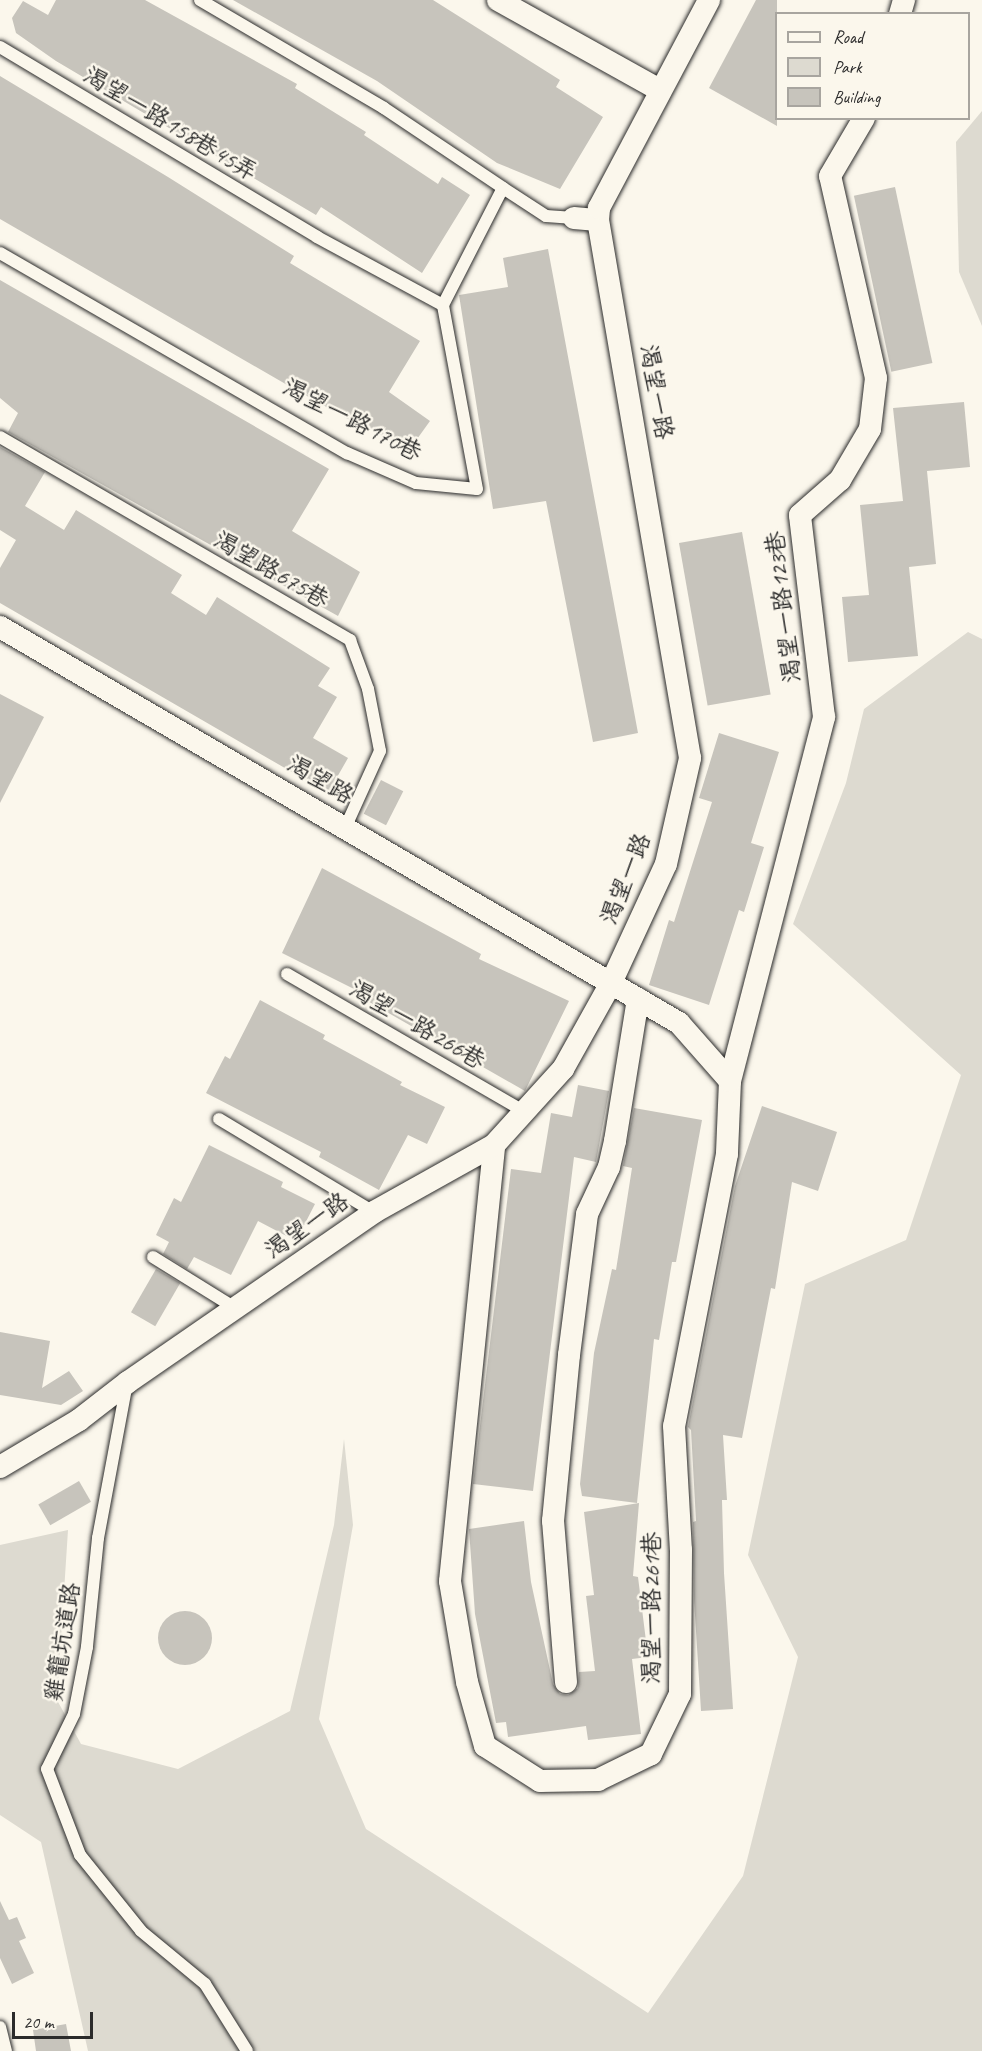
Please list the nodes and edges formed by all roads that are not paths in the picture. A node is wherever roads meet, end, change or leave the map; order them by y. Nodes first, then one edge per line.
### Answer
1 (200, 0) edge
2 (498, 0) edge
3 (709, 0) edge
4 (0, 46) edge
5 (660, 90) junction
6 (863, 120) edge
7 (503, 188) junction
8 (574, 218) joint
9 (598, 220) junction
10 (0, 253) edge
11 (443, 305) junction
12 (0, 437) edge
13 (1, 630) edge
14 (346, 826) junction
15 (287, 974) dead end
16 (610, 982) junction
17 (639, 999) junction
18 (730, 1082) junction
19 (525, 1112) junction
20 (219, 1119) dead end
21 (494, 1145) junction
22 (374, 1212) junction
23 (153, 1257) dead end
24 (235, 1308) junction
25 (128, 1382) junction
26 (0, 1467) edge
27 (566, 1682) dead end
28 (0, 2026) edge
29 (6, 2051) edge
30 (247, 2051) edge

1 - 7 lane
2 - 5 street
3 - 5 street, 渴望一路
4 - 11 lane, 渴望一路158巷45弄
5 - 9 street, 渴望一路
6 - 18 street, 渴望一路123巷
7 - 8 lane
7 - 11 lane
8 - 9 street
9 - 16 street, 渴望一路
10 - 11 lane, 渴望一路170巷
12 - 14 lane, 渴望路675巷
13 - 14 street, 渴望路
14 - 16 street, 渴望路
15 - 19 lane, 渴望一路266巷
16 - 17 street
16 - 19 street, 渴望一路
17 - 18 street
17 - 27 street
18 - 21 street, 渴望一路261巷
19 - 21 street, 渴望一路
20 - 22 lane
21 - 22 street, 渴望一路
22 - 24 street, 渴望一路
23 - 24 lane
24 - 25 street, 渴望一路
25 - 26 street, 渴望一路
25 - 30 lane, 雞籠坑道路
28 - 29 lane

